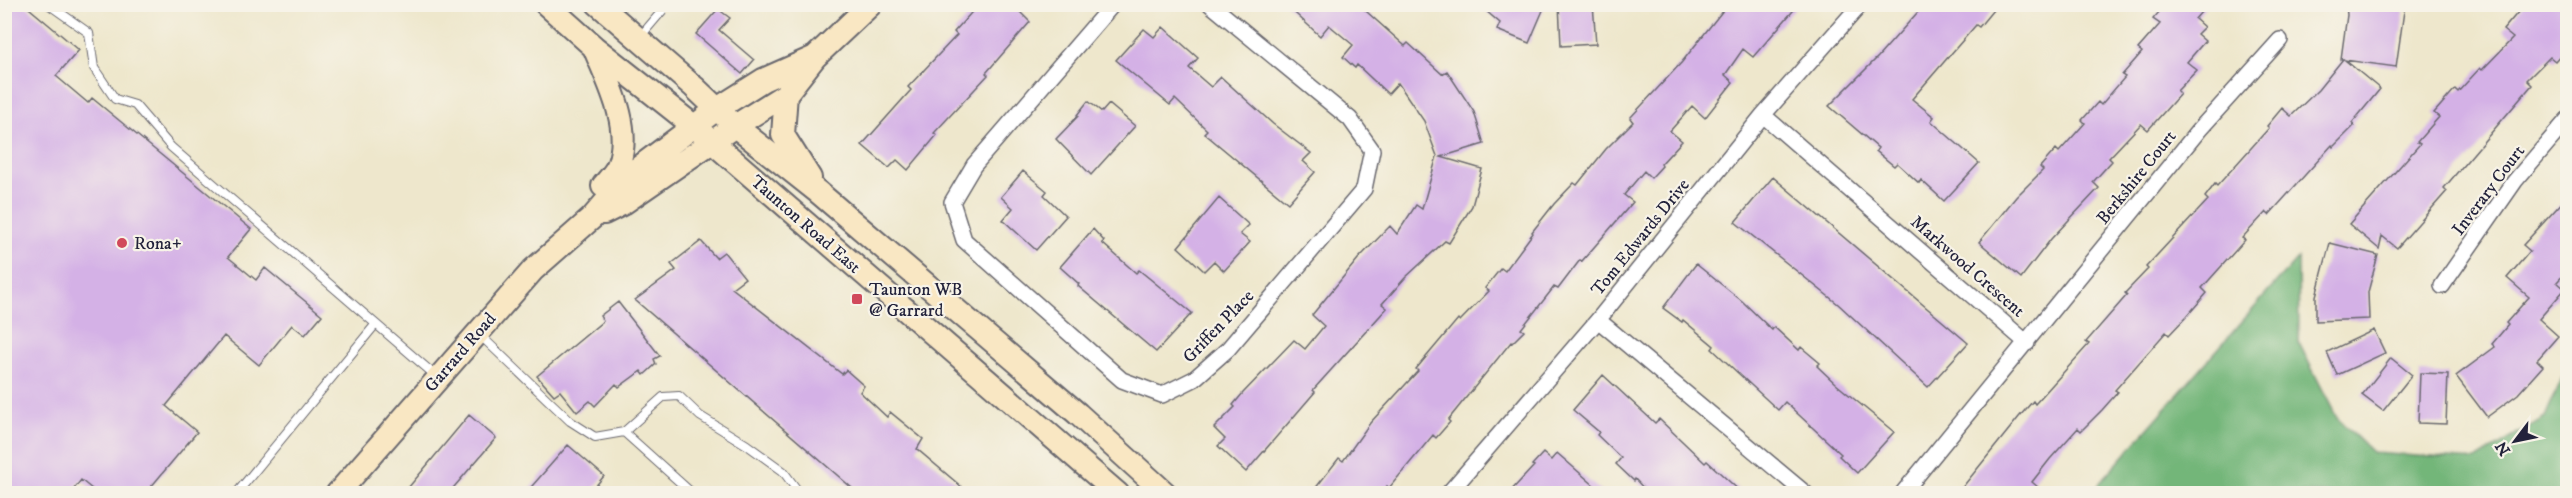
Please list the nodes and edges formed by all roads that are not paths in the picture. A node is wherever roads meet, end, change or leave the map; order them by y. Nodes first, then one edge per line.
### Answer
1 (48, 4) edge
2 (546, 4) edge
3 (598, 4) edge
4 (871, 4) edge
5 (1113, 4) edge
6 (1210, 4) edge
7 (1861, 4) edge
8 (662, 12) dead end
9 (638, 39) junction
10 (2280, 40) dead end
11 (594, 47) junction
12 (815, 57) junction
13 (786, 94) junction
14 (717, 109) junction
15 (1763, 115) junction
16 (2568, 119) edge
17 (735, 126) junction
18 (695, 127) junction
19 (712, 143) junction
20 (818, 192) junction
21 (592, 218) junction
22 (564, 241) junction
23 (2442, 286) dead end
24 (1598, 320) junction
25 (375, 325) junction
26 (477, 332) junction
27 (2027, 343) junction
28 (438, 377) junction
29 (624, 432) junction
30 (236, 494) edge
31 (337, 494) edge
32 (693, 494) edge
33 (800, 494) edge
34 (1118, 494) edge
35 (1166, 494) edge
36 (1448, 494) edge
37 (1806, 494) edge
38 (1902, 494) edge

1 - 25 lane
2 - 11 main road, Taunton Road East
3 - 9 main road, Taunton Road East
4 - 12 main road, Garrard Road
5 - 6 street, Griffen Place
7 - 15 street, Tom Edwards Drive
8 - 9 lane
9 - 14 main road, Taunton Road East
10 - 27 street, Berkshire Court
11 - 18 main road, Taunton Road East
11 - 22 main road
12 - 13 main road, Garrard Road
12 - 14 main road, Garrard Road
13 - 17 main road, Garrard Road
13 - 20 main road
14 - 17 main road, Taunton Road East
14 - 18 main road, Garrard Road
15 - 24 street, Tom Edwards Drive
15 - 27 street, Markwood Crescent
16 - 23 street, Inverary Court
17 - 19 main road, Garrard Road
17 - 20 main road, Taunton Road East
18 - 19 main road, Taunton Road East
18 - 21 main road, Garrard Road
19 - 21 main road, Garrard Road
19 - 34 main road, Taunton Road East
20 - 35 main road, Taunton Road East
21 - 22 main road, Garrard Road
22 - 26 main road, Garrard Road
24 - 36 street, Tom Edwards Drive
24 - 37 street
25 - 28 lane
25 - 30 lane
26 - 28 main road, Garrard Road
26 - 29 lane
27 - 38 street, Markwood Crescent
28 - 31 main road, Garrard Road
29 - 32 lane
29 - 33 lane

